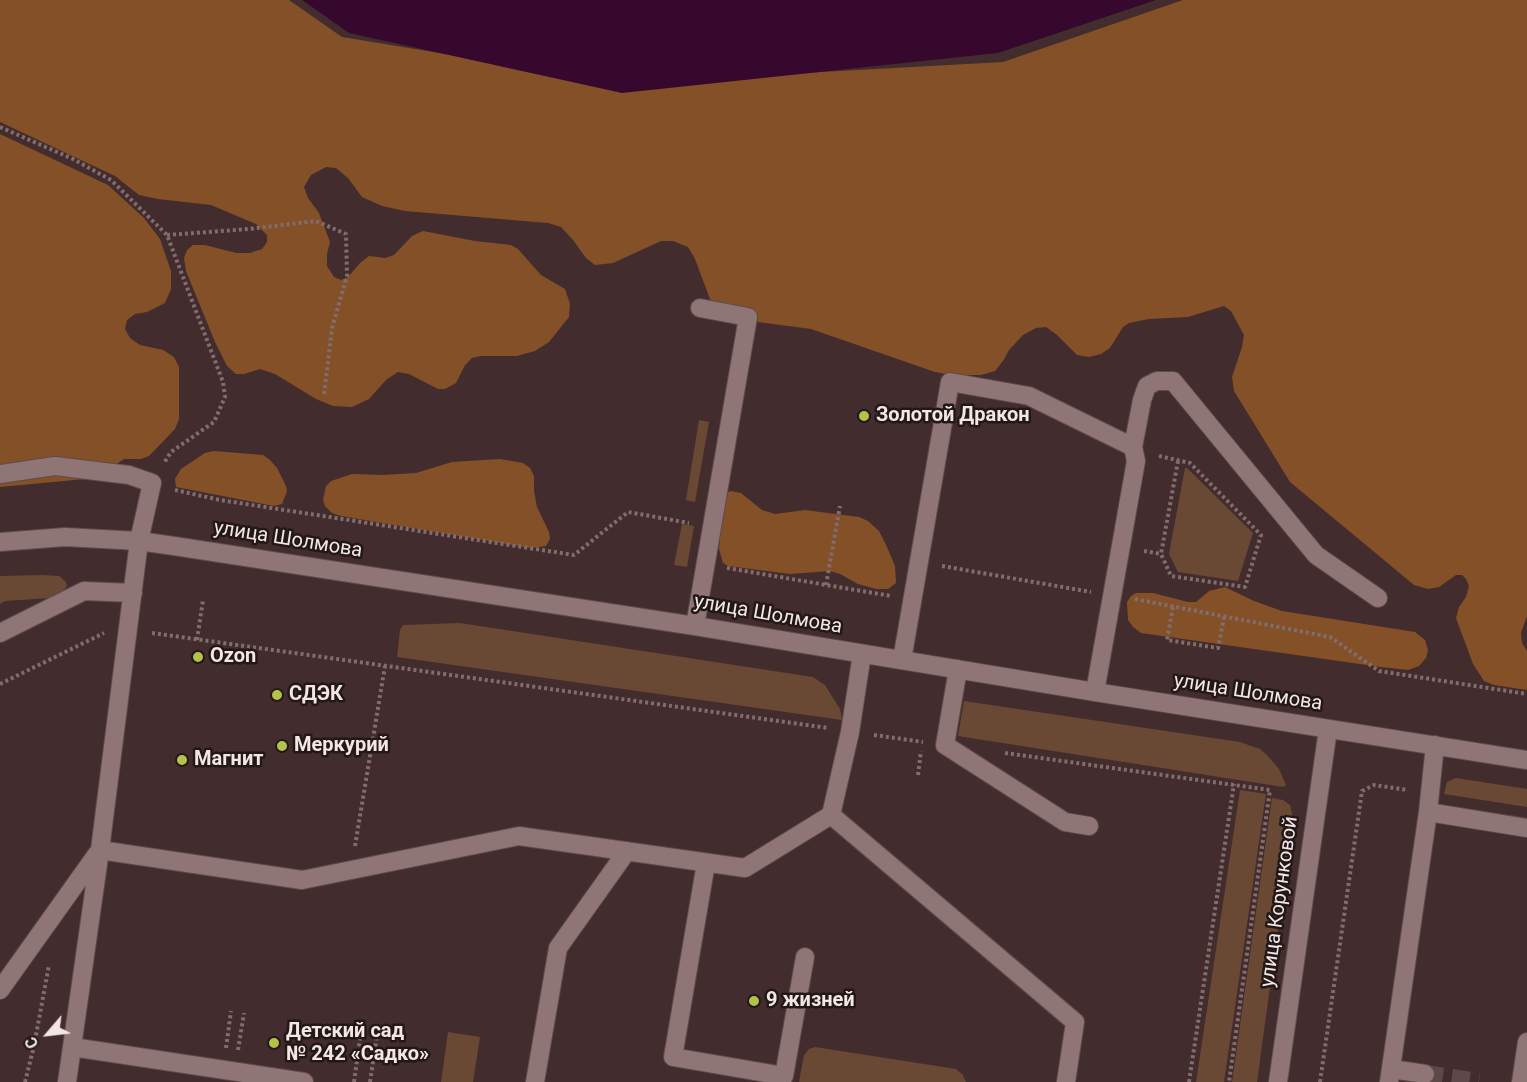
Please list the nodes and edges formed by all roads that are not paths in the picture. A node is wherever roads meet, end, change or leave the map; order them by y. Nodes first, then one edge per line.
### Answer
1 (700, 308) dead end
2 (1133, 447) junction
3 (0, 474) edge
4 (139, 541) junction
5 (0, 542) edge
6 (133, 593) junction
7 (1378, 598) dead end
8 (695, 626) junction
9 (0, 633) edge
10 (862, 654) junction
11 (902, 660) junction
12 (957, 669) junction
13 (1095, 692) junction
14 (1328, 729) junction
15 (1435, 745) junction
16 (1527, 760) edge
17 (1428, 812) junction
18 (831, 815) junction
19 (1089, 826) dead end
20 (1527, 828) edge
21 (100, 850) junction
22 (627, 851) junction
23 (706, 863) junction
24 (805, 957) dead end
25 (0, 990) edge
26 (1527, 1042) edge
27 (72, 1047) junction
28 (1425, 1074) tunnel mouth
29 (1390, 1076) edge
30 (67, 1082) edge
31 (304, 1082) edge
32 (535, 1082) edge
33 (1066, 1082) edge
34 (1278, 1082) edge
35 (1521, 1082) edge

1 - 8 street
2 - 7 street
2 - 11 street
2 - 13 street
3 - 4 street
4 - 5 street, улица Шолмова
4 - 6 street
4 - 8 street, улица Шолмова
6 - 9 street
6 - 21 street
8 - 10 street, улица Шолмова
10 - 11 street, улица Шолмова
10 - 18 street
11 - 12 street, улица Шолмова
12 - 13 street, улица Шолмова
12 - 19 street
13 - 14 street, улица Шолмова
14 - 15 street, улица Шолмова
14 - 34 street, улица Корунковой
15 - 16 street, улица Шолмова
15 - 17 street
17 - 20 street
17 - 29 street
18 - 23 street
18 - 33 street
21 - 22 street
21 - 25 street
21 - 27 street
22 - 23 street
22 - 32 street
23 - 24 street
26 - 35 street
27 - 30 street
27 - 31 street
28 - 29 street

